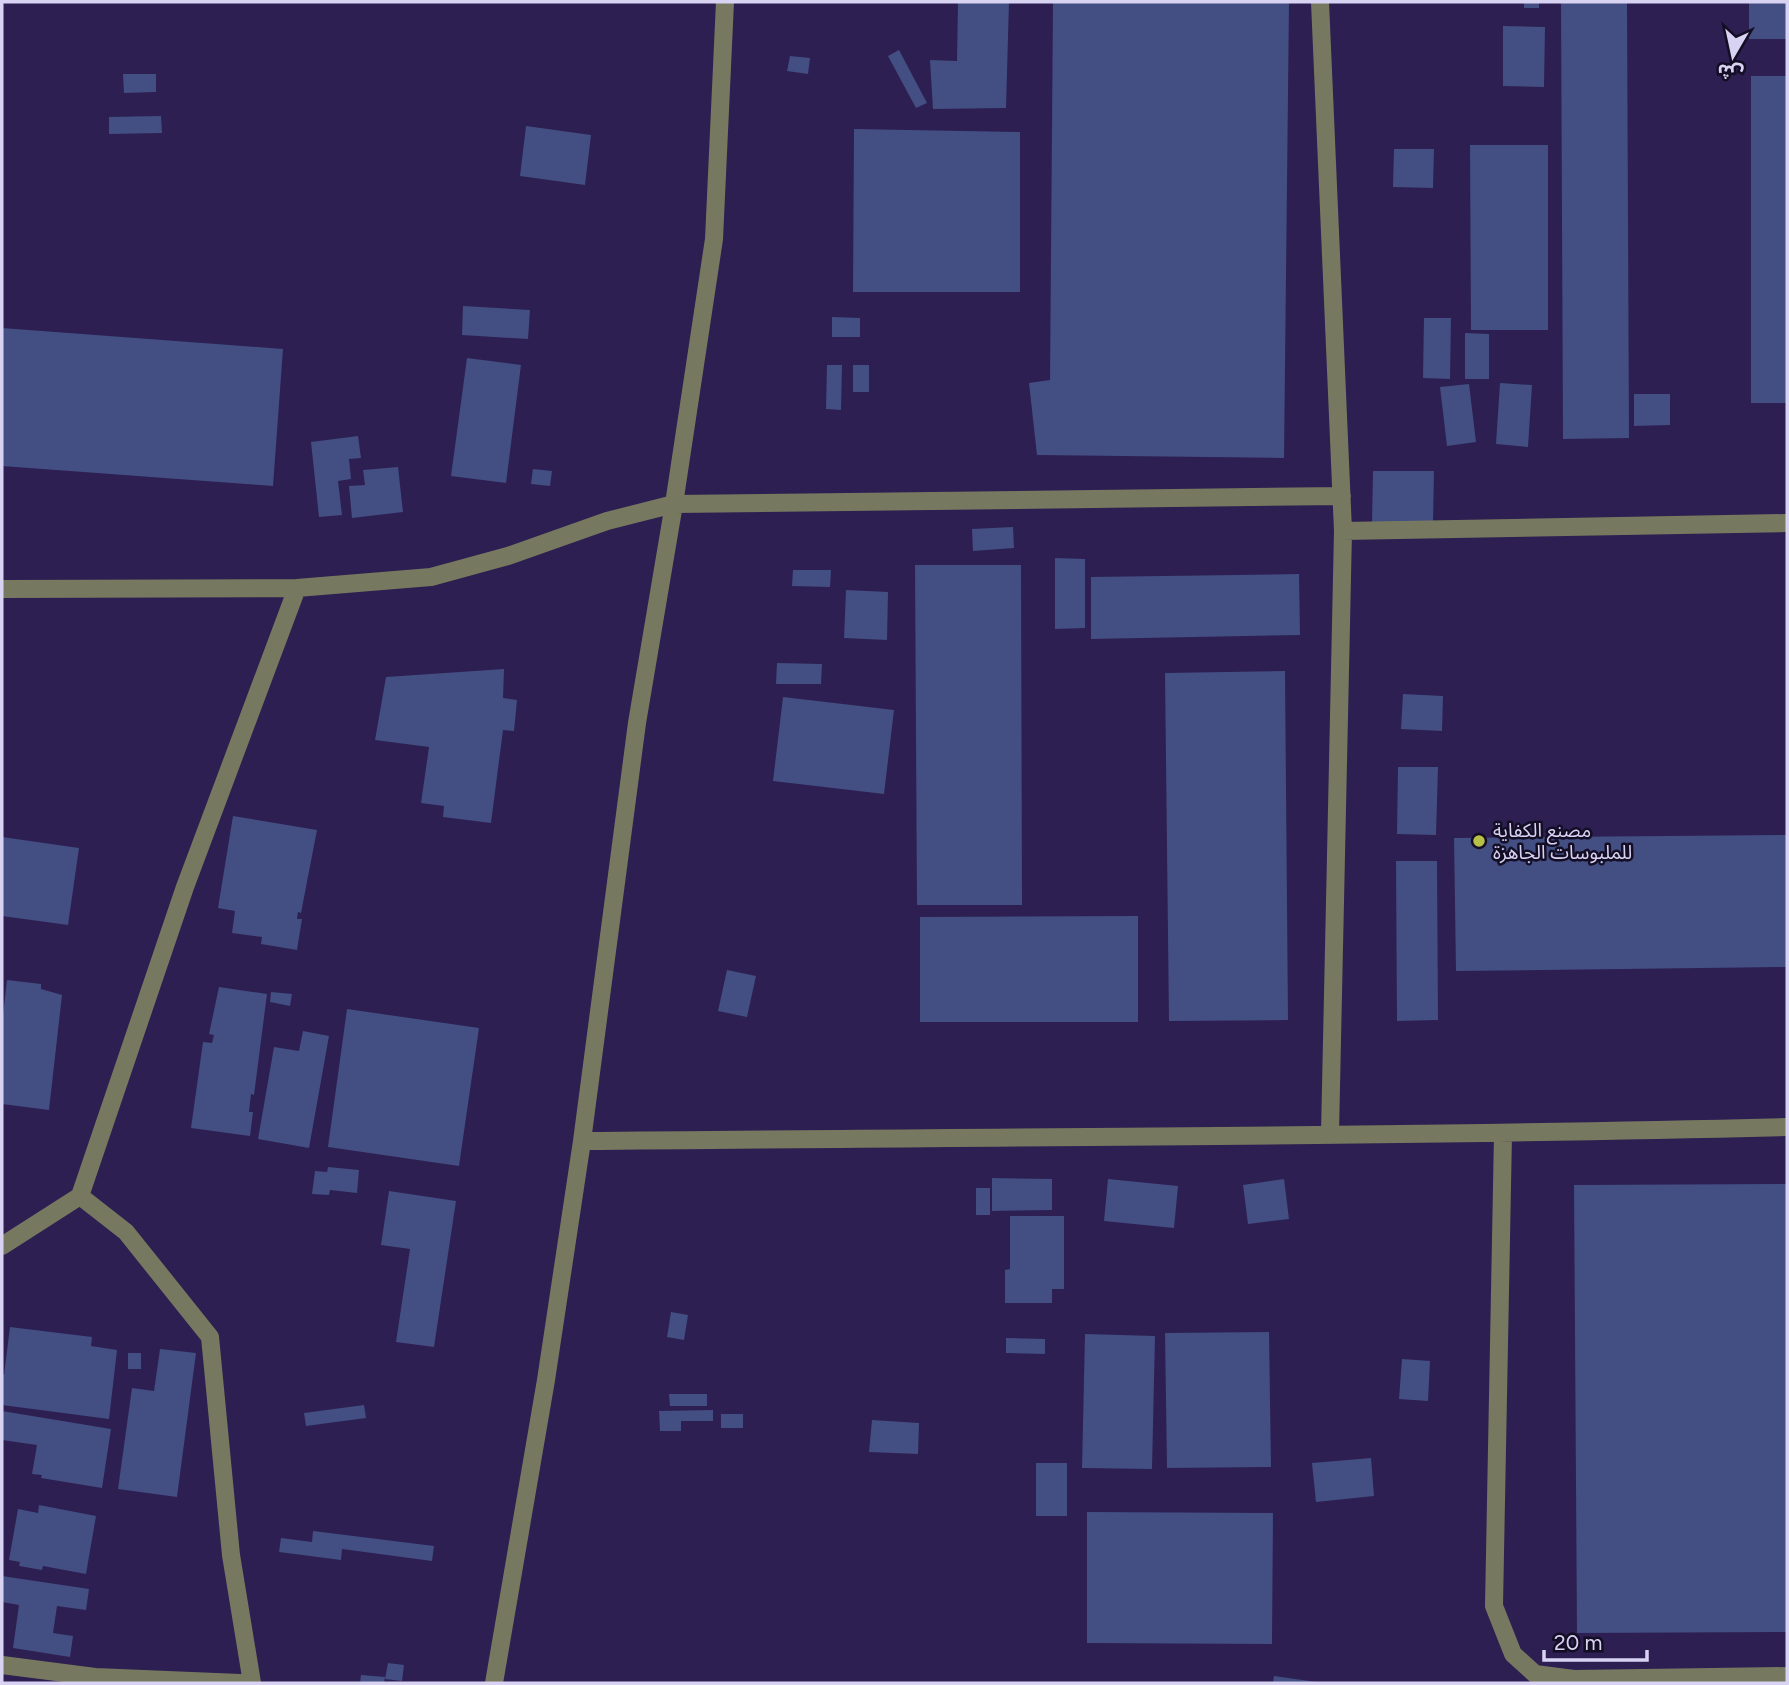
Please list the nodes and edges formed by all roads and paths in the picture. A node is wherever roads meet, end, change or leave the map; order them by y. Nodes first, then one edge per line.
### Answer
1 (725, 2) edge
2 (1320, 2) edge
3 (1342, 496) junction
4 (674, 504) junction
5 (1787, 523) edge
6 (1343, 531) junction
7 (297, 588) junction
8 (2, 589) edge
9 (1787, 1127) edge
10 (1330, 1133) junction
11 (1503, 1134) junction
12 (582, 1141) junction
13 (80, 1196) junction
14 (2, 1246) edge
15 (2, 1665) edge
16 (1787, 1676) edge
17 (240, 1683) edge
18 (252, 1683) edge
19 (494, 1683) edge

1 - 4 street
2 - 3 street
3 - 4 street
3 - 6 street
4 - 7 street
4 - 12 street
5 - 6 street
6 - 10 street
7 - 8 street
7 - 13 street
9 - 11 street
10 - 11 street
10 - 12 street
11 - 16 street
12 - 19 street
13 - 14 street
13 - 18 street
15 - 17 street

